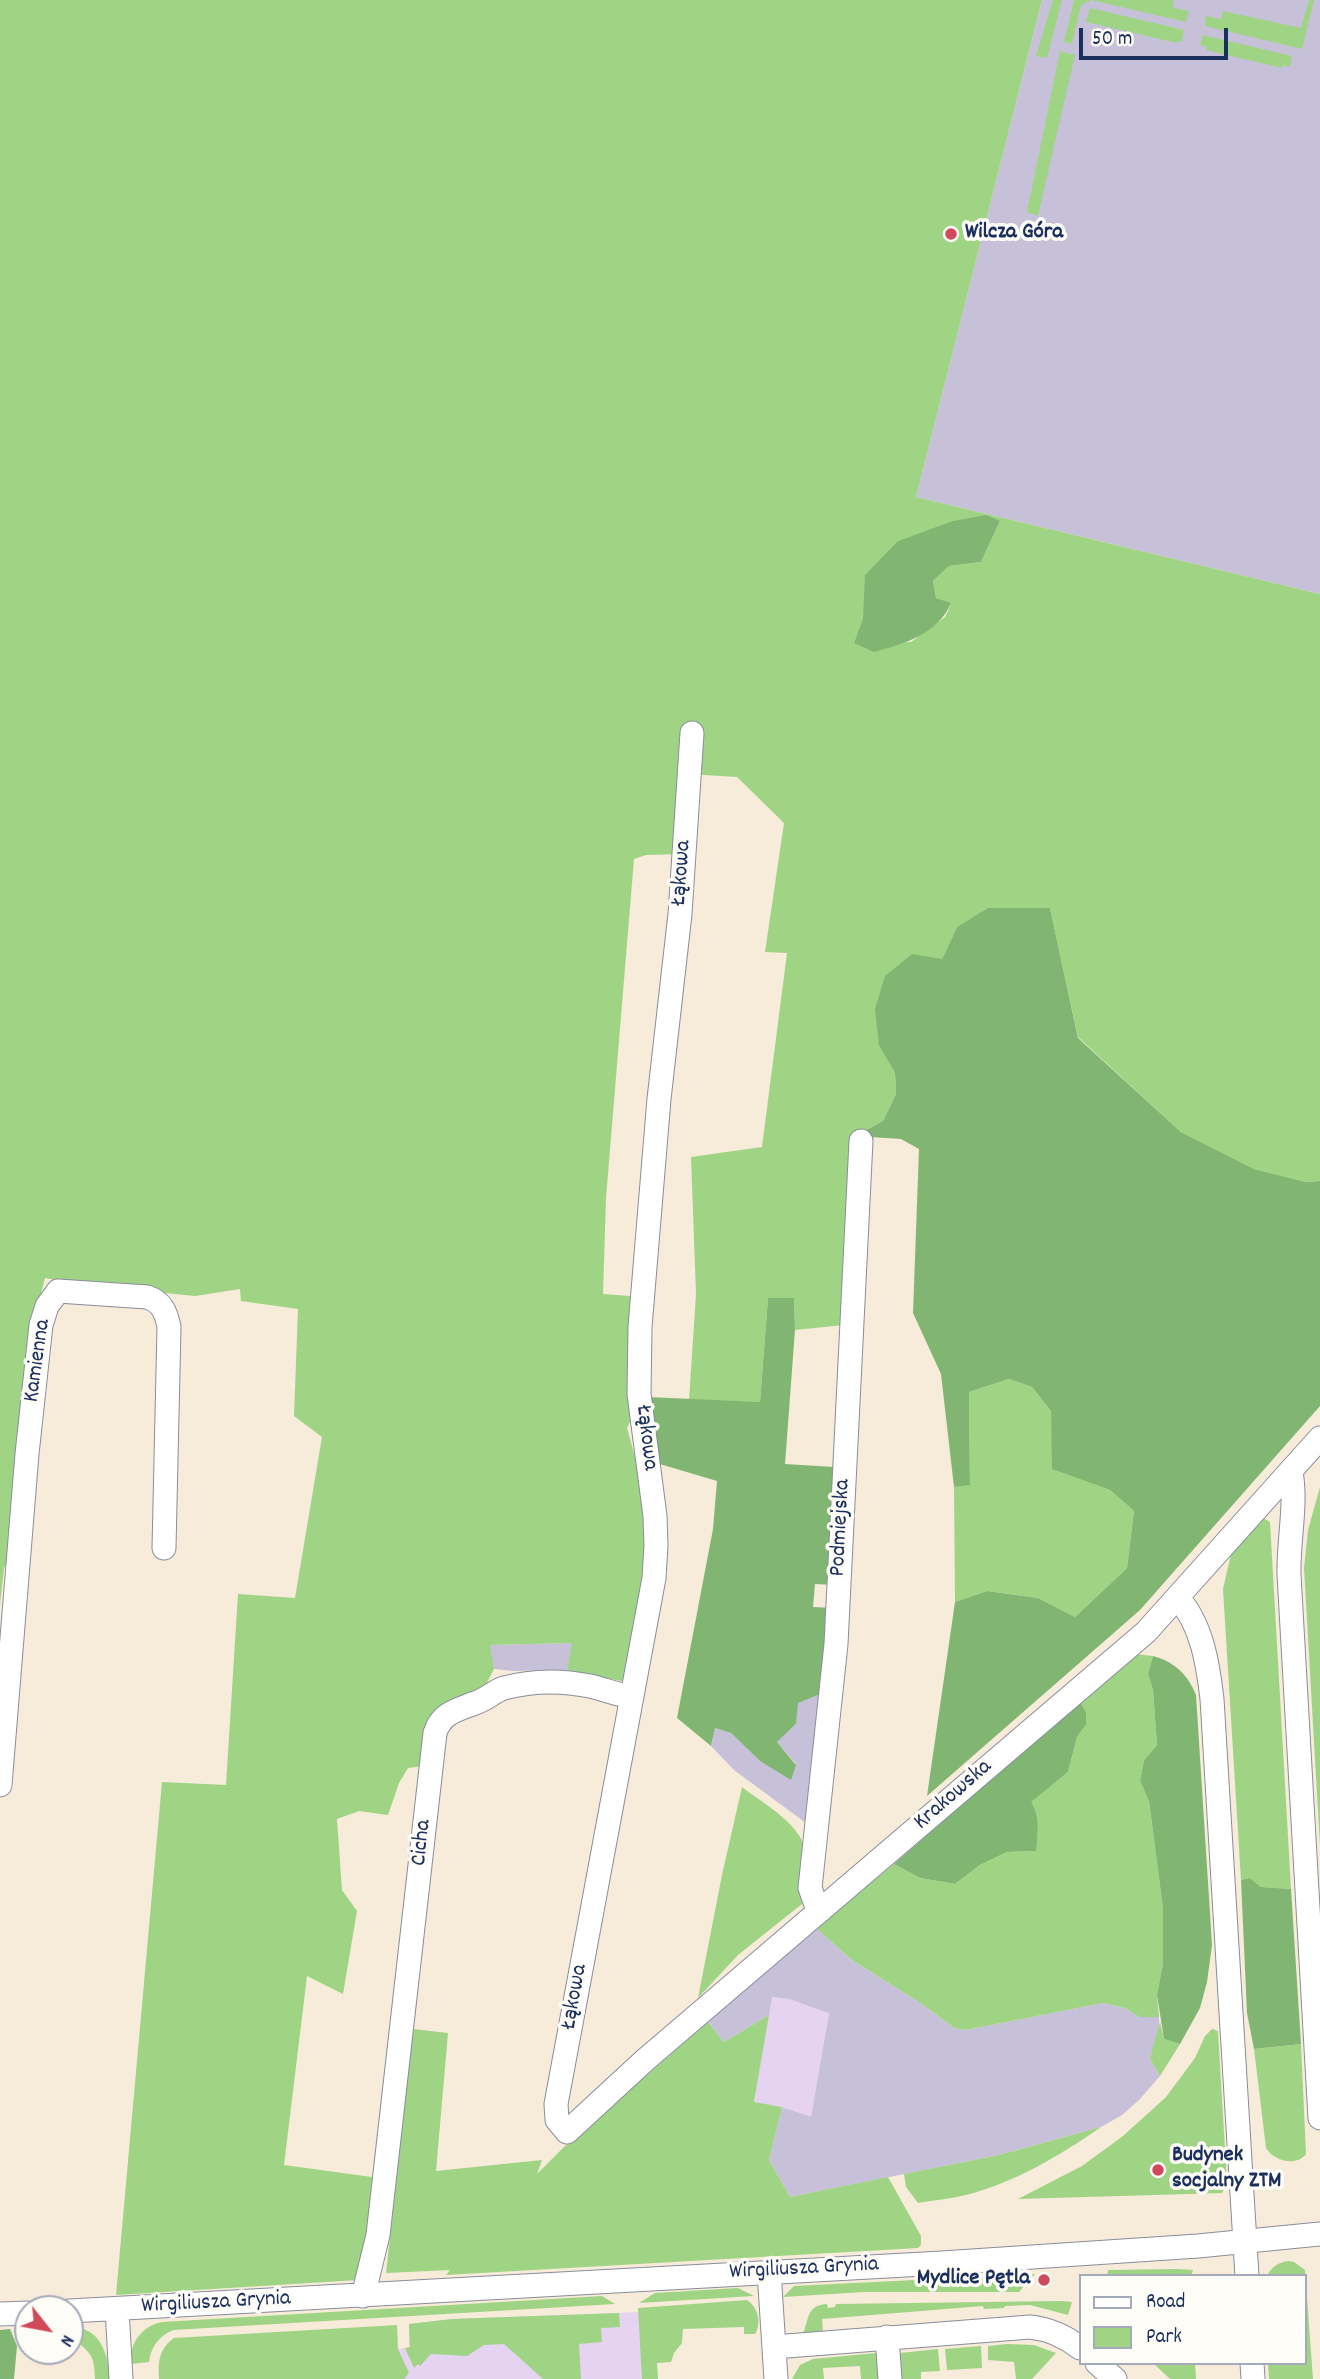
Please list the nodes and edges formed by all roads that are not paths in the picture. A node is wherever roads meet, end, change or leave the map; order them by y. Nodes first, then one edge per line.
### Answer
1 (692, 733) dead end
2 (861, 1141) dead end
3 (1320, 1438) edge
4 (1290, 1472) junction
5 (164, 1548) dead end
6 (1178, 1598) junction
7 (632, 1697) junction
8 (0, 1784) edge
9 (821, 1910) junction
10 (1320, 2118) edge
11 (567, 2132) joint
12 (1320, 2234) edge
13 (1245, 2242) junction
14 (769, 2272) junction
15 (1247, 2274) edge
16 (363, 2296) junction
17 (117, 2309) junction
18 (84, 2310) edge
19 (887, 2337) junction
20 (774, 2347) junction
21 (1078, 2347) edge
22 (1099, 2365) edge
23 (121, 2379) edge
24 (776, 2379) edge
25 (890, 2379) edge
26 (1115, 2379) edge

1 - 7 street, Łąkowa
2 - 9 street, Podmiejska
3 - 4 street, Krakowska
4 - 6 street, Krakowska
4 - 10 street
5 - 8 street, Kamienna
6 - 9 street, Krakowska
6 - 13 street
7 - 11 street, Łąkowa
7 - 16 street, Cicha
9 - 11 street, Krakowska
12 - 13 street, Wirgiliusza Grynia
13 - 14 street, Wirgiliusza Grynia
13 - 15 street
14 - 16 street, Wirgiliusza Grynia
14 - 20 street
16 - 17 street, Wirgiliusza Grynia
17 - 18 street, Wirgiliusza Grynia
17 - 23 street
19 - 20 street
19 - 21 street
19 - 25 street
20 - 24 street
22 - 26 street

